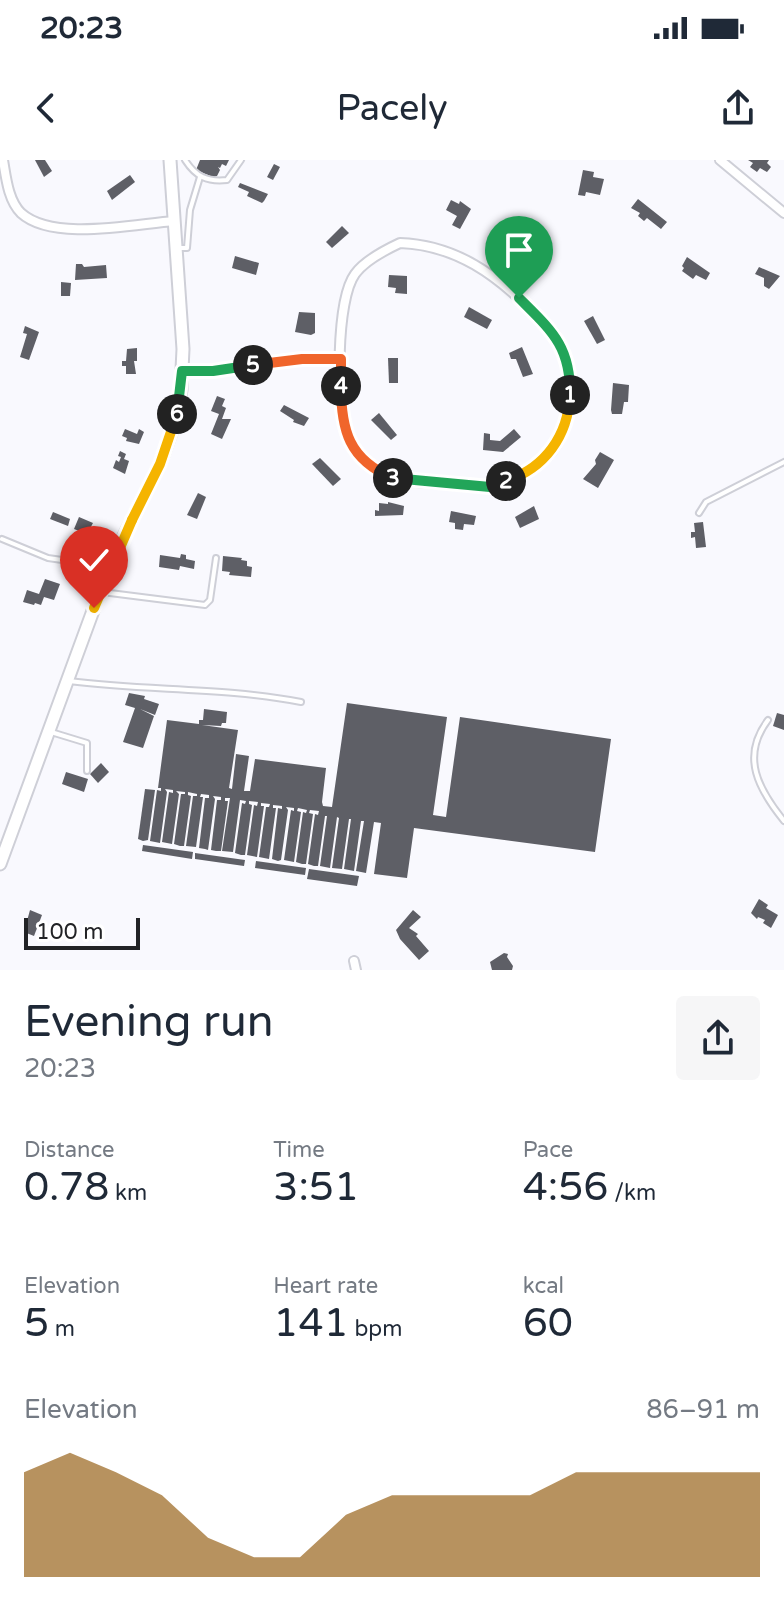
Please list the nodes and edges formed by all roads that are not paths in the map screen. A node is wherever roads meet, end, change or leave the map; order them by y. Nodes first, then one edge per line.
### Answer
1 (3, 160) edge
2 (170, 160) edge
3 (185, 160) edge
4 (241, 160) edge
5 (720, 160) edge
6 (200, 177) junction
7 (784, 213) edge
8 (174, 221) junction
9 (176, 248) junction
10 (341, 359) junction
11 (182, 371) junction
12 (784, 462) edge
13 (699, 513) dead end
14 (2, 539) dead end
15 (216, 558) dead end
16 (109, 571) junction
17 (100, 592) junction
18 (66, 681) junction
19 (301, 702) dead end
20 (768, 720) dead end
21 (48, 732) junction
22 (87, 771) dead end
23 (784, 821) edge
24 (0, 864) edge

1 - 8 street
2 - 8 main road
3 - 6 lane
4 - 6 lane
5 - 7 street
6 - 9 lane
8 - 9 main road
9 - 11 main road
10 - 10 street
10 - 11 street
11 - 16 main road
12 - 13 lane
14 - 16 lane
15 - 17 lane
16 - 17 main road
17 - 18 main road
18 - 19 lane
18 - 21 main road
20 - 23 lane
21 - 22 lane
21 - 24 main road

